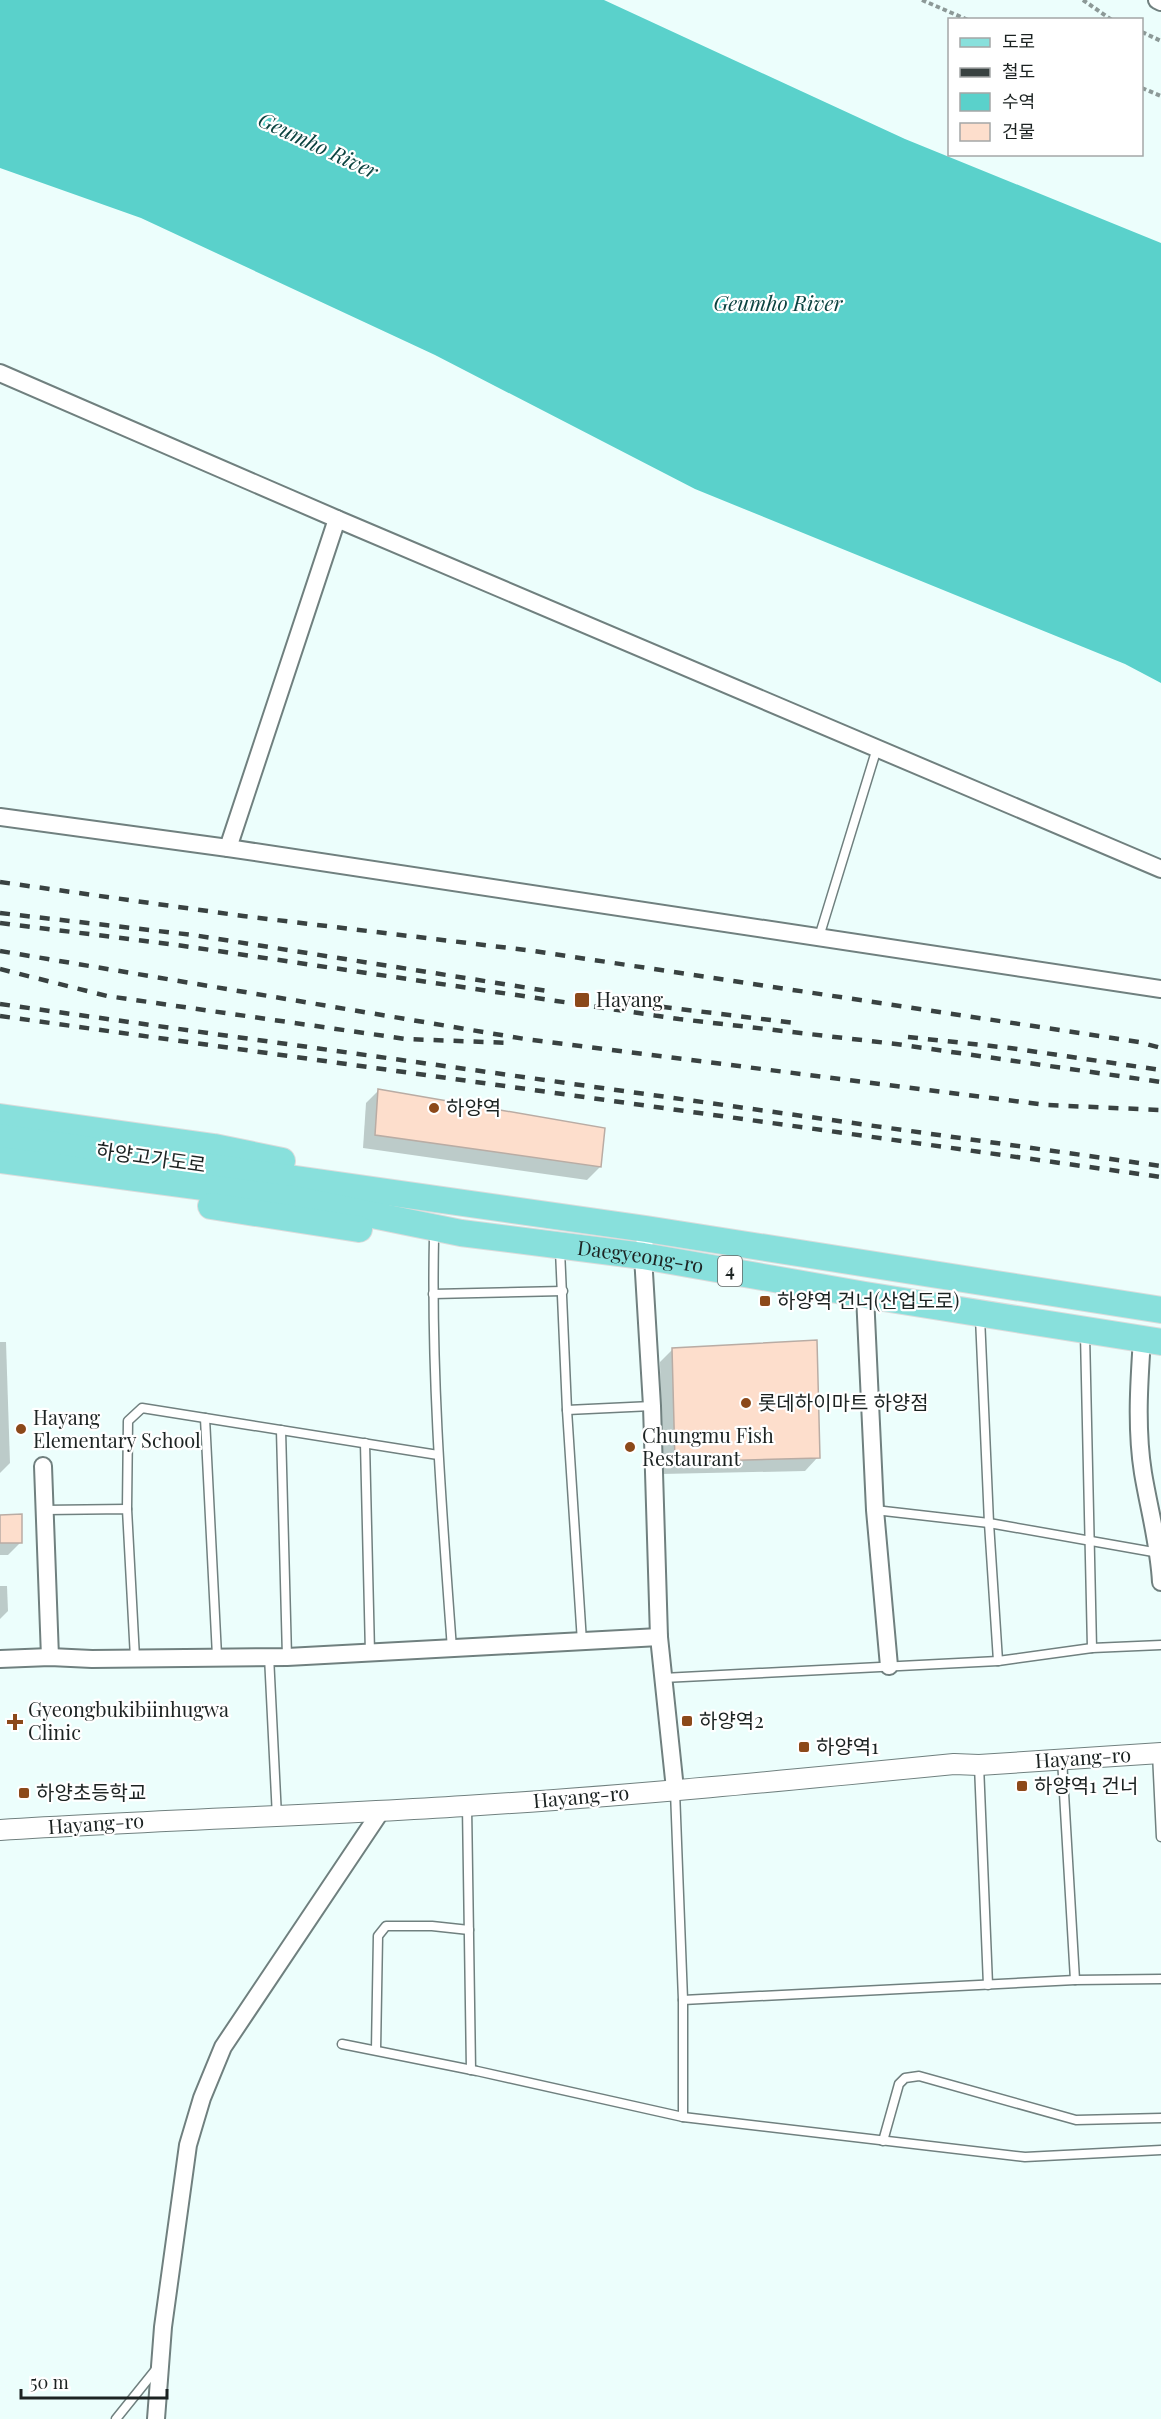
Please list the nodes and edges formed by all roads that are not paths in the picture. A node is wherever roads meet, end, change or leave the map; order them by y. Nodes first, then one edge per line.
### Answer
1 (1157, 0) edge
2 (1161, 2) edge
3 (0, 373) edge
4 (337, 519) junction
5 (877, 748) junction
6 (0, 817) edge
7 (228, 848) junction
8 (1161, 869) edge
9 (819, 937) junction
10 (1161, 989) edge
11 (0, 1117) edge
12 (0, 1137) edge
13 (0, 1160) edge
14 (0, 1178) edge
15 (300, 1190) junction
16 (386, 1192) junction
17 (646, 1229) junction
18 (461, 1233) junction
19 (434, 1238) junction
20 (560, 1246) junction
21 (643, 1256) junction
22 (563, 1291) junction
23 (433, 1294) junction
24 (865, 1295) junction
25 (1161, 1310) edge
26 (980, 1314) junction
27 (1085, 1328) junction
28 (1151, 1341) edge
29 (652, 1406) junction
30 (567, 1410) junction
31 (205, 1418) junction
32 (281, 1430) junction
33 (365, 1443) junction
34 (438, 1455) junction
35 (43, 1466) dead end
36 (127, 1509) junction
37 (44, 1510) junction
38 (875, 1510) junction
39 (988, 1522) junction
40 (1089, 1541) junction
41 (1160, 1553) edge
42 (1161, 1582) edge
43 (658, 1636) junction
44 (582, 1642) junction
45 (1161, 1645) edge
46 (1092, 1648) junction
47 (453, 1649) junction
48 (370, 1653) junction
49 (217, 1656) junction
50 (269, 1656) junction
51 (50, 1657) junction
52 (287, 1657) junction
53 (135, 1658) junction
54 (0, 1659) edge
55 (998, 1661) junction
56 (889, 1666) junction
57 (663, 1678) junction
58 (1159, 1753) edge
59 (1062, 1758) junction
60 (979, 1765) junction
61 (675, 1790) junction
62 (467, 1806) junction
63 (381, 1811) junction
64 (277, 1817) junction
65 (0, 1830) edge
66 (1161, 1837) edge
67 (470, 1930) junction
68 (1161, 1979) edge
69 (1075, 1980) junction
70 (988, 1985) junction
71 (682, 2000) junction
72 (342, 2044) dead end
73 (376, 2050) junction
74 (471, 2070) junction
75 (683, 2117) junction
76 (1161, 2118) edge
77 (883, 2142) junction
78 (1161, 2150) edge
79 (160, 2364) junction
80 (116, 2419) edge
81 (156, 2419) edge

1 - 2 street
3 - 4 street
4 - 5 street
4 - 7 street
5 - 8 street
5 - 9 lane
6 - 7 street
7 - 9 street
9 - 10 street
11 - 16 main road
12 - 15 main road, 하양고가도로
13 - 15 main road, 하양고가도로
14 - 19 main road
15 - 16 main road, Daegyeong-ro / 4
15 - 18 main road, Daegyeong-ro / 4
16 - 17 main road, Daegyeong-ro / 4
17 - 21 street
17 - 25 main road, Daegyeong-ro / 4
18 - 19 main road
18 - 20 main road, Daegyeong-ro / 4
19 - 23 lane
20 - 21 main road, Daegyeong-ro / 4
20 - 22 lane
21 - 24 main road, Daegyeong-ro / 4
21 - 29 street
22 - 23 lane
22 - 30 lane
23 - 34 lane
24 - 26 main road, Daegyeong-ro / 4
24 - 38 street
26 - 27 main road, Daegyeong-ro / 4
26 - 39 lane
27 - 28 main road, Daegyeong-ro / 4
27 - 40 lane
28 - 41 street
29 - 30 lane
29 - 43 street
30 - 44 lane
31 - 32 lane
31 - 36 lane
31 - 49 lane
32 - 33 lane
32 - 52 lane
33 - 34 lane
33 - 48 lane
34 - 47 lane
35 - 37 street
36 - 37 lane
36 - 53 lane
37 - 51 street
38 - 39 lane
38 - 56 street
39 - 40 lane
39 - 55 lane
40 - 41 lane
40 - 46 lane
41 - 42 street
43 - 44 street
43 - 57 street
44 - 47 street
45 - 46 lane
46 - 55 lane
47 - 48 street
48 - 52 street
49 - 50 street
49 - 53 street
50 - 52 street
50 - 64 lane
51 - 53 street
51 - 54 street
55 - 56 lane
56 - 57 lane
57 - 61 street
58 - 59 street, Hayang-ro
58 - 66 lane
59 - 60 street, Hayang-ro
59 - 69 lane
60 - 61 street, Hayang-ro
60 - 70 lane
61 - 62 street, Hayang-ro
61 - 71 lane
62 - 63 street, Hayang-ro
62 - 67 lane
63 - 64 street, Hayang-ro
63 - 79 street
64 - 65 street, Hayang-ro
67 - 73 lane
67 - 74 lane
68 - 69 lane
69 - 70 lane
70 - 71 lane
71 - 75 lane
72 - 73 lane
73 - 74 lane
74 - 75 lane
75 - 77 lane
76 - 77 lane
77 - 78 lane
79 - 80 lane
79 - 81 street

